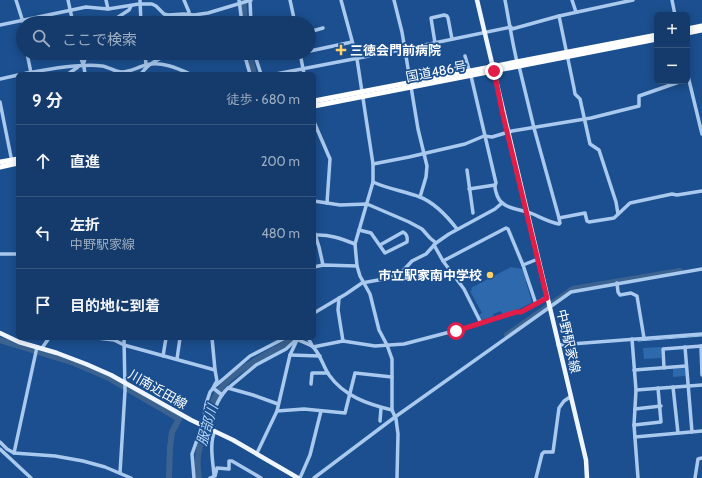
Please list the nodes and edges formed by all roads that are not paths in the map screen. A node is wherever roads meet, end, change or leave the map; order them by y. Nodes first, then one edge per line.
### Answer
1 (16, 0) edge
2 (68, 0) edge
3 (106, 0) edge
4 (157, 0) edge
5 (184, 0) edge
6 (250, 0) edge
7 (290, 0) edge
8 (341, 0) edge
9 (394, 0) edge
10 (477, 0) edge
11 (505, 0) edge
12 (572, 0) edge
13 (633, 0) edge
14 (672, 0) edge
15 (621, 1) edge
16 (139, 2) edge
17 (240, 2) edge
18 (153, 5) junction
19 (131, 6) junction
20 (122, 7) junction
21 (108, 9) junction
22 (70, 10) junction
23 (576, 12) junction
24 (674, 12) edge
25 (189, 14) junction
26 (122, 15) joint
27 (21, 16) edge
28 (46, 16) edge
29 (71, 16) edge
30 (140, 16) edge
31 (241, 16) edge
32 (251, 16) edge
33 (293, 16) edge
34 (559, 16) junction
35 (16, 23) edge
36 (0, 25) edge
37 (702, 26) edge
38 (511, 27) junction
39 (323, 28) dead end
40 (690, 28) edge
41 (316, 30) edge
42 (702, 30) edge
43 (485, 32) junction
44 (690, 32) edge
45 (654, 36) edge
46 (452, 39) junction
47 (654, 40) edge
48 (352, 42) junction
49 (435, 43) junction
50 (405, 49) junction
51 (316, 50) edge
52 (568, 55) junction
53 (465, 56) dead end
54 (356, 59) junction
55 (29, 60) edge
56 (80, 60) edge
57 (84, 60) edge
58 (147, 60) edge
59 (159, 60) edge
60 (246, 60) edge
61 (256, 60) edge
62 (301, 60) edge
63 (155, 62) junction
64 (518, 64) junction
65 (148, 65) junction
66 (81, 66) junction
67 (302, 69) junction
68 (494, 69) junction
69 (31, 72) edge
70 (38, 72) edge
71 (71, 72) edge
72 (84, 72) edge
73 (143, 72) edge
74 (185, 72) edge
75 (249, 72) edge
76 (260, 72) edge
77 (286, 72) edge
78 (303, 72) edge
79 (470, 74) junction
80 (16, 75) edge
81 (0, 79) edge
82 (673, 84) edge
83 (689, 84) edge
84 (411, 85) junction
85 (362, 94) junction
86 (0, 102) edge
87 (316, 102) edge
88 (584, 119) junction
89 (316, 127) edge
90 (534, 128) junction
91 (508, 132) junction
92 (702, 133) edge
93 (484, 136) junction
94 (424, 153) junction
95 (0, 162) edge
96 (14, 162) edge
97 (373, 164) junction
98 (0, 167) edge
99 (467, 170) dead end
100 (373, 182) junction
101 (495, 186) junction
102 (469, 188) junction
103 (702, 191) edge
104 (420, 197) junction
105 (316, 201) edge
106 (327, 203) junction
107 (367, 204) junction
108 (502, 204) junction
109 (527, 212) junction
110 (473, 213) dead end
111 (618, 214) junction
112 (559, 218) junction
113 (457, 229) junction
114 (359, 230) junction
115 (316, 233) edge
116 (316, 237) edge
117 (355, 244) junction
118 (435, 244) junction
119 (380, 245) junction
120 (0, 254) edge
121 (16, 254) edge
122 (538, 259) junction
123 (443, 261) junction
124 (323, 265) junction
125 (523, 265) junction
126 (357, 266) junction
127 (316, 267) edge
128 (702, 269) edge
129 (362, 283) junction
130 (617, 283) junction
131 (339, 298) junction
132 (547, 298) junction
133 (536, 304) junction
134 (549, 305) junction
135 (316, 312) edge
136 (481, 323) junction
137 (0, 333) edge
138 (702, 334) edge
139 (644, 338) junction
140 (632, 339) junction
141 (48, 340) edge
142 (114, 340) edge
143 (124, 340) edge
144 (166, 340) edge
145 (180, 340) edge
146 (212, 340) edge
147 (280, 340) edge
148 (295, 340) edge
149 (296, 340) edge
150 (298, 340) edge
151 (309, 340) edge
152 (343, 341) junction
153 (124, 345) junction
154 (387, 345) junction
155 (558, 345) junction
156 (701, 346) edge
157 (313, 347) junction
158 (685, 347) junction
159 (39, 348) junction
160 (290, 355) junction
161 (163, 356) junction
162 (320, 356) junction
163 (176, 359) junction
164 (686, 366) junction
165 (664, 368) junction
166 (215, 370) junction
167 (634, 370) junction
168 (328, 373) junction
169 (702, 375) edge
170 (392, 377) junction
171 (126, 383) junction
172 (311, 384) dead end
173 (702, 385) edge
174 (688, 386) junction
175 (673, 387) junction
176 (214, 388) junction
177 (228, 388) junction
178 (658, 388) junction
179 (636, 390) junction
180 (222, 394) junction
181 (350, 395) junction
182 (570, 397) junction
183 (278, 404) junction
184 (660, 406) junction
185 (381, 408) junction
186 (635, 408) junction
187 (321, 410) junction
188 (392, 410) junction
189 (277, 411) junction
190 (395, 417) junction
191 (380, 421) dead end
192 (634, 425) junction
193 (202, 426) junction
194 (209, 428) junction
195 (215, 431) junction
196 (702, 431) edge
197 (692, 432) junction
198 (678, 433) junction
199 (635, 436) junction
200 (0, 442) edge
201 (0, 449) edge
202 (14, 453) junction
203 (257, 453) junction
204 (702, 458) edge
205 (120, 473) junction
206 (215, 477) edge
207 (31, 478) edge
208 (131, 478) edge
209 (194, 478) edge
210 (210, 478) edge
211 (262, 478) edge
212 (299, 478) edge
213 (314, 478) edge
214 (398, 478) edge
215 (536, 478) edge
216 (587, 478) edge
217 (638, 478) edge
218 (695, 478) edge

1 - 27 street
2 - 22 street
3 - 21 street
4 - 18 street
5 - 25 street
6 - 17 street
6 - 32 street
7 - 33 street
8 - 48 street
9 - 50 street
10 - 43 main road, 中野駅家線
11 - 38 street
12 - 23 street
13 - 15 street
14 - 24 street
15 - 23 street
16 - 18 street
16 - 19 street
16 - 30 street
17 - 25 street
17 - 31 street
18 - 25 street
19 - 20 street
19 - 26 street
20 - 21 street
20 - 26 street
21 - 22 street
22 - 28 street
22 - 29 street
23 - 34 street
34 - 38 street
34 - 52 street
35 - 36 street
37 - 40 highway
38 - 43 street
38 - 64 street
39 - 41 street
42 - 44 highway
43 - 46 street
43 - 68 main road, 中野駅家線
45 - 52 highway, 国道486号
46 - 49 street
46 - 49 street
47 - 52 highway, 国道486号
48 - 51 street
48 - 54 street
49 - 50 street
50 - 54 street
50 - 84 street
52 - 64 highway, 国道486号
52 - 88 street
53 - 79 street
54 - 67 street
54 - 85 street
55 - 69 street
56 - 66 street
57 - 66 street
58 - 65 street
59 - 63 street
60 - 75 street
61 - 76 street
62 - 67 street
63 - 65 street
63 - 74 street
64 - 68 highway, 国道486号
64 - 90 street
65 - 66 street
65 - 73 street
66 - 70 street
66 - 71 street
66 - 72 street
67 - 77 street
67 - 78 street
68 - 79 highway, 国道486号
68 - 91 main road, 中野駅家線
79 - 84 highway, 国道486号
79 - 93 street
80 - 81 street
82 - 88 street
83 - 92 street
84 - 85 highway, 国道486号
84 - 94 street
85 - 87 highway, 国道486号
85 - 97 street
86 - 96 street
88 - 90 street
88 - 111 street
89 - 106 street
90 - 91 street
90 - 112 street
91 - 93 street
91 - 109 main road, 中野駅家線
93 - 94 street
93 - 101 street
94 - 97 street
94 - 104 street
95 - 96 highway
96 - 98 highway
97 - 100 street
99 - 102 street
100 - 104 street
100 - 107 street
101 - 102 street
101 - 108 street
102 - 110 street
103 - 111 street
104 - 113 street
105 - 106 street
106 - 107 street
107 - 114 street
107 - 118 street
108 - 109 street
108 - 113 street
109 - 112 street
109 - 122 main road, 中野駅家線
111 - 112 street
113 - 118 street
114 - 117 street
114 - 119 street
115 - 117 street
116 - 124 street
117 - 126 street
118 - 123 street
118 - 129 street
119 - 119 street
120 - 121 street
122 - 125 street
122 - 132 main road, 中野駅家線
123 - 125 street
123 - 136 street
124 - 126 street
124 - 127 street
125 - 133 street
126 - 129 street
128 - 130 street
129 - 131 street
129 - 154 street
130 - 134 street
130 - 139 street
131 - 135 street
131 - 152 street
132 - 133 street
132 - 134 main road, 中野駅家線
133 - 136 street
134 - 155 main road, 中野駅家線
134 - 190 street
136 - 154 street
137 - 159 main road, 川南近田線
138 - 139 street
139 - 140 street
140 - 155 street
140 - 167 street
141 - 159 street
142 - 153 street
143 - 153 street
144 - 161 street
145 - 163 street
146 - 166 street
147 - 176 street
148 - 177 street
149 - 160 street
150 - 157 street
151 - 157 street
152 - 154 street
152 - 157 street
153 - 161 street
153 - 171 street
154 - 170 street
155 - 182 main road, 中野駅家線
156 - 158 street
156 - 169 street
157 - 162 street
158 - 164 street
158 - 165 street
159 - 171 main road, 川南近田線
159 - 202 street
160 - 162 street
160 - 183 street
161 - 163 street
162 - 168 street
163 - 166 street
164 - 165 street
164 - 174 street
165 - 167 street
166 - 176 street
167 - 179 street
168 - 172 street
168 - 181 street
170 - 181 street
170 - 188 street
171 - 193 main road, 川南近田線
171 - 205 street
173 - 174 street
174 - 175 street
174 - 197 street
175 - 178 street
175 - 198 street
176 - 180 street
176 - 193 street
177 - 180 street
177 - 183 street
178 - 179 street
178 - 184 street
179 - 186 street
180 - 194 street
181 - 185 street
181 - 187 street
182 - 215 street
182 - 216 main road, 中野駅家線
183 - 189 street
184 - 186 street
184 - 192 street
185 - 188 street
185 - 191 street
186 - 192 street
187 - 189 street
187 - 212 street
188 - 190 street
189 - 203 street
190 - 213 street
190 - 214 street
192 - 199 street
193 - 194 main road, 川南近田線
193 - 209 street
194 - 195 main road, 川南近田線
195 - 203 main road, 川南近田線
195 - 206 street
196 - 197 street
197 - 198 street
198 - 199 street
199 - 217 street
200 - 202 street
201 - 207 street
202 - 205 street
203 - 212 main road, 川南近田線
204 - 218 street
205 - 208 street
206 - 210 street
206 - 211 street

